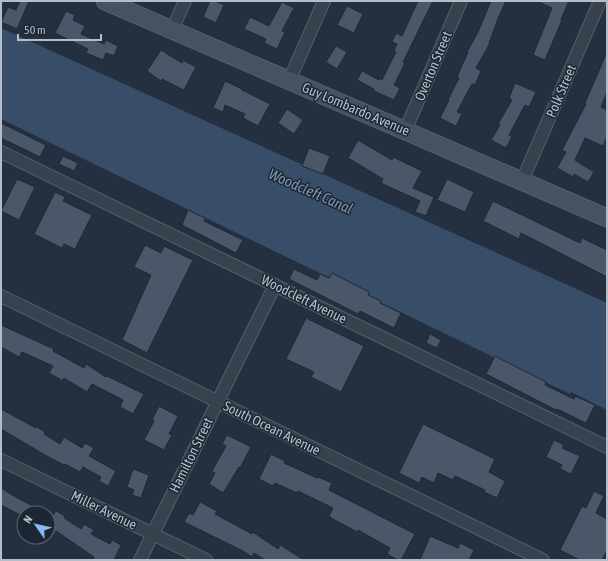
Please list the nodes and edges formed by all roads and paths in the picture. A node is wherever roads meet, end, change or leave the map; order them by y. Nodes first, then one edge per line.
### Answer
1 (105, 1) edge
2 (185, 1) edge
3 (324, 1) edge
4 (461, 1) edge
5 (600, 1) edge
6 (172, 30) junction
7 (289, 81) junction
8 (405, 131) junction
9 (1, 152) edge
10 (522, 181) junction
11 (607, 218) edge
12 (274, 285) junction
13 (1, 296) edge
14 (218, 401) junction
15 (607, 447) edge
16 (1, 460) edge
17 (153, 534) junction
18 (140, 560) edge
19 (206, 560) edge
20 (543, 560) edge

1 - 6 street, Guy Lombardo Avenue
2 - 6 street
3 - 7 street
4 - 8 street, Overton Street
5 - 10 street, Polk Street
6 - 7 street, Guy Lombardo Avenue
7 - 8 street, Guy Lombardo Avenue
8 - 10 street, Guy Lombardo Avenue
9 - 12 street, Woodcleft Avenue
10 - 11 street, Guy Lombardo Avenue
12 - 14 street, Hamilton Street
12 - 15 street, Woodcleft Avenue
13 - 14 street, South Ocean Avenue
14 - 17 street, Hamilton Street
14 - 20 street, South Ocean Avenue
16 - 17 street, Miller Avenue
17 - 18 street, Hamilton Street
17 - 19 street, Miller Avenue

